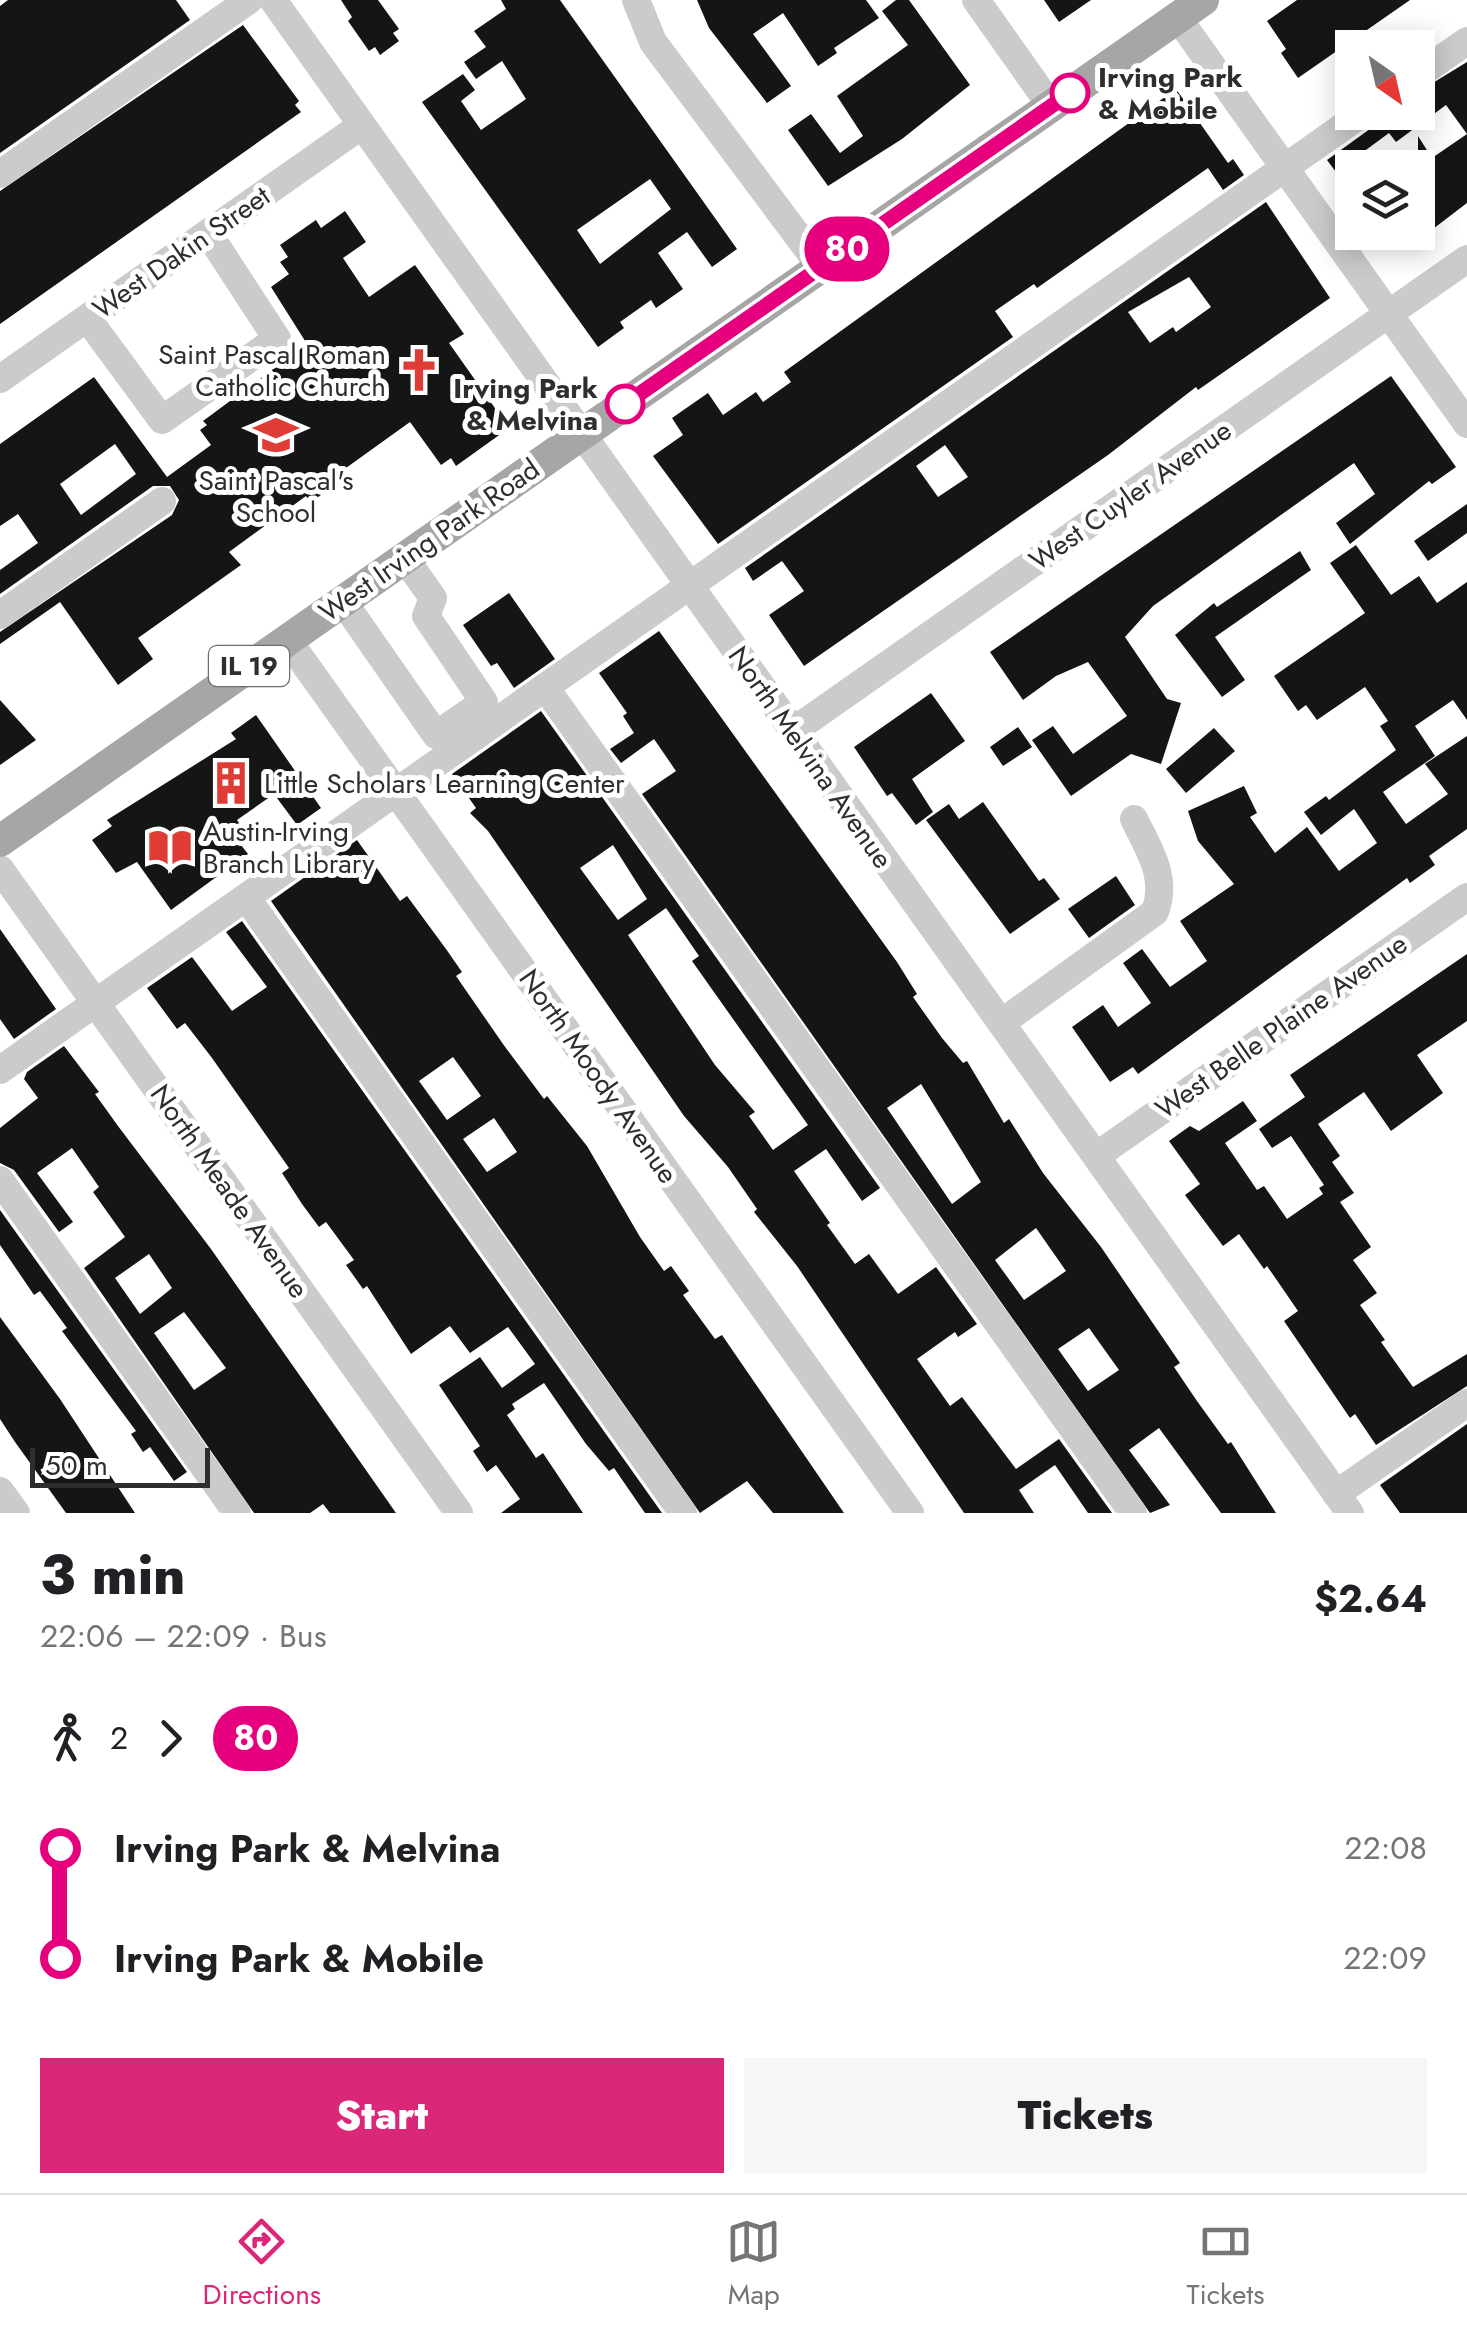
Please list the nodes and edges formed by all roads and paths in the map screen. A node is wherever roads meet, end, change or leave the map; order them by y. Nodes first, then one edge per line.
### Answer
1 (249, 0) edge
2 (273, 0) edge
3 (636, 0) edge
4 (976, 0) edge
5 (1191, 9) edge
6 (1467, 41) edge
7 (1435, 63) edge
8 (1051, 106) junction
9 (362, 125) junction
10 (1339, 130) edge
11 (1285, 168) junction
12 (0, 174) edge
13 (208, 233) junction
14 (1467, 260) edge
15 (821, 267) junction
16 (1389, 314) junction
17 (87, 318) junction
18 (0, 379) edge
19 (1467, 424) edge
20 (582, 434) junction
21 (162, 501) dead end
22 (404, 557) junction
23 (690, 586) junction
24 (342, 600) junction
25 (0, 615) edge
26 (287, 639) junction
27 (545, 688) junction
28 (490, 712) junction
29 (793, 731) junction
30 (396, 792) junction
31 (1134, 819) dead end
32 (0, 841) edge
33 (0, 869) edge
34 (246, 897) junction
35 (1467, 897) edge
36 (95, 1002) junction
37 (1002, 1023) junction
38 (0, 1070) edge
39 (1096, 1156) junction
40 (0, 1180) edge
41 (1467, 1403) edge
42 (0, 1491) edge
43 (1343, 1504) edge
44 (16, 1513) edge
45 (237, 1513) edge
46 (459, 1513) edge
47 (683, 1513) edge
48 (910, 1513) edge
49 (1133, 1513) edge

1 - 12 street
2 - 9 street, North Melvina Avenue
3 - 15 street
4 - 8 street
5 - 8 main road, West Irving Park Road / IL 19
5 - 11 street
6 - 7 street
8 - 15 main road, West Irving Park Road / IL 19
9 - 13 street, West Dakin Street
9 - 20 street, North Melvina Avenue
10 - 11 street
11 - 16 street
11 - 23 street
13 - 17 street, West Dakin Street
13 - 17 street
14 - 16 street, West Cuyler Avenue
15 - 20 main road, West Irving Park Road / IL 19
16 - 19 street
16 - 29 street, West Cuyler Avenue
17 - 18 street, West Dakin Street
20 - 22 main road, West Irving Park Road / IL 19
20 - 23 street, North Melvina Avenue
21 - 25 street
22 - 24 main road, West Irving Park Road / IL 19
22 - 28 street
23 - 27 street
23 - 29 street, North Melvina Avenue
24 - 26 main road, West Irving Park Road / IL 19
24 - 28 street
26 - 30 street, North Moody Avenue
26 - 32 main road, West Irving Park Road / IL 19
27 - 28 street
27 - 49 street
28 - 30 street
29 - 37 street, North Melvina Avenue
30 - 34 street
30 - 48 street, North Moody Avenue
31 - 37 street
33 - 36 street, North Meade Avenue
34 - 36 street
34 - 47 street
35 - 39 street, West Belle Plaine Avenue
36 - 38 street
36 - 46 street, North Meade Avenue
37 - 39 street, North Melvina Avenue
39 - 43 street, North Melvina Avenue
40 - 45 street
41 - 43 street
42 - 44 street

